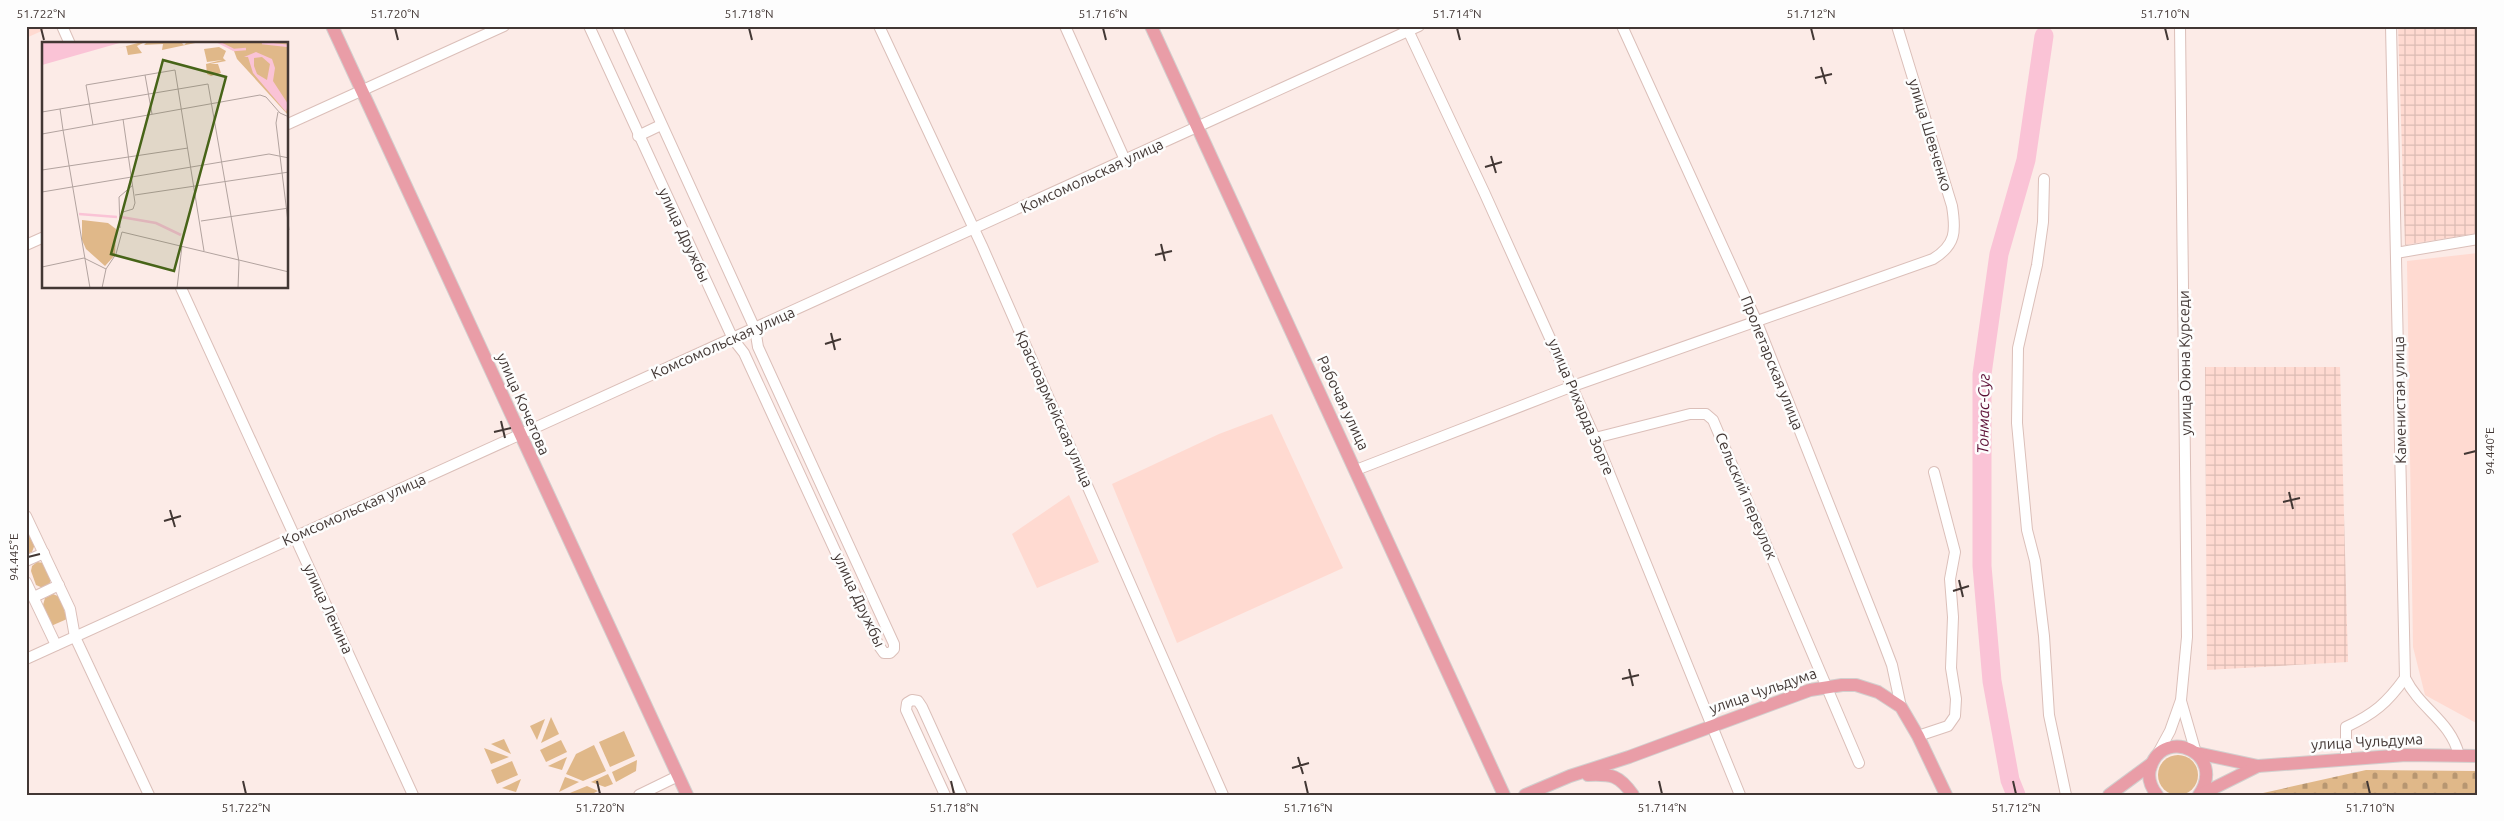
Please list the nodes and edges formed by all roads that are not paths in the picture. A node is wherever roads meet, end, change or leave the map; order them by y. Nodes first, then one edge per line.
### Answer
1 (62, 26) edge
2 (332, 26) edge
3 (504, 26) edge
4 (589, 26) edge
5 (617, 26) edge
6 (879, 26) edge
7 (1064, 26) edge
8 (1151, 26) edge
9 (1419, 26) edge
10 (1622, 26) edge
11 (1897, 26) edge
12 (2180, 26) edge
13 (2391, 26) edge
14 (1407, 29) edge
15 (69, 42) edge
16 (361, 91) junction
17 (289, 124) edge
18 (661, 124) junction
19 (1197, 128) junction
20 (638, 136) junction
21 (1125, 160) junction
22 (2044, 179) dead end
23 (974, 230) junction
24 (42, 238) edge
25 (2478, 239) edge
26 (26, 245) edge
27 (2396, 253) junction
28 (181, 289) edge
29 (1756, 320) junction
30 (755, 329) junction
31 (733, 339) junction
32 (1573, 386) junction
33 (520, 435) junction
34 (1595, 438) junction
35 (1356, 470) junction
36 (1934, 472) dead end
37 (26, 516) edge
38 (295, 537) junction
39 (44, 553) junction
40 (854, 557) junction
41 (26, 561) edge
42 (841, 563) junction
43 (26, 582) edge
44 (59, 586) junction
45 (34, 597) junction
46 (75, 636) junction
47 (56, 645) junction
48 (26, 659) edge
49 (2405, 678) junction
50 (1827, 686) junction
51 (2181, 700) junction
52 (1901, 707) junction
53 (1712, 725) junction
54 (1918, 736) junction
55 (2196, 753) junction
56 (2459, 755) junction
57 (2478, 756) edge
58 (1629, 757) junction
59 (2346, 759) junction
60 (2154, 760) junction
61 (1860, 762) dead end
62 (2258, 766) junction
63 (1934, 773) junction
64 (678, 776) junction
65 (1570, 776) junction
66 (1623, 781) junction
67 (2154, 794) edge
68 (149, 795) edge
69 (413, 795) edge
70 (639, 795) edge
71 (687, 795) edge
72 (945, 795) edge
73 (962, 795) edge
74 (1223, 795) edge
75 (1504, 795) edge
76 (1525, 795) edge
77 (1633, 795) edge
78 (1740, 795) edge
79 (1941, 795) edge
80 (1946, 795) edge
81 (2066, 795) edge
82 (2109, 795) edge
83 (2199, 795) edge

1 - 15 street
2 - 16 main road, улица Кочетова
3 - 16 street
4 - 20 street, улица Дружбы
5 - 18 street, улица Дружбы
6 - 23 street, Красноармейская улица
7 - 21 street
8 - 19 main road, Рабочая улица
9 - 14 street, Комсомольская улица
10 - 29 street, Пролетарская улица
11 - 29 street, улица Шевченко
12 - 51 street, улица Оюна Курседи
13 - 27 street, Каменистая улица
14 - 19 street, Комсомольская улица
14 - 32 street, улица Рихарда Зорге
16 - 17 street
16 - 33 main road, улица Кочетова
18 - 20 street
18 - 30 street, улица Дружбы
19 - 21 street, Комсомольская улица
19 - 35 main road, Рабочая улица
20 - 31 street, улица Дружбы
21 - 23 street, Комсомольская улица
22 - 81 street
23 - 30 street, Комсомольская улица
23 - 74 street, Красноармейская улица
24 - 26 street
25 - 27 street
27 - 49 street, Каменистая улица
28 - 38 street, улица Ленина
29 - 32 street
29 - 52 street, Пролетарская улица
30 - 31 street, Комсомольская улица
30 - 40 street, улица Дружбы
31 - 33 street, Комсомольская улица
31 - 42 street, улица Дружбы
32 - 34 street, улица Рихарда Зорге
32 - 35 street
33 - 38 street, Комсомольская улица
33 - 64 main road, улица Кочетова
34 - 50 street, Сельский переулок
34 - 53 street, улица Рихарда Зорге
35 - 75 main road, Рабочая улица
36 - 54 street
37 - 39 street
38 - 46 street, Комсомольская улица
38 - 69 street, улица Ленина
39 - 41 street
39 - 44 street
40 - 42 street
40 - 42 street, улица Дружбы
43 - 45 street
44 - 45 street
44 - 46 street
45 - 47 street
46 - 47 street, Комсомольская улица
46 - 68 street
47 - 48 street, Комсомольская улица
49 - 56 street
49 - 59 street
50 - 52 main road, улица Чульдума
50 - 53 main road, улица Чульдума
50 - 61 street, Сельский переулок
51 - 55 street, улица Оюна Курседи
51 - 60 street, улица Оюна Курседи
52 - 54 main road, улица Чульдума
53 - 58 main road, улица Чульдума
53 - 78 street, улица Рихарда Зорге
54 - 63 main road, улица Чульдума
55 - 60 main road, улица Чульдума
55 - 62 main road, улица Чульдума
55 - 83 main road
56 - 57 main road, улица Чульдума
56 - 59 main road, улица Чульдума
58 - 65 main road, улица Чульдума
58 - 66 main road
59 - 62 main road, улица Чульдума
60 - 67 main road
60 - 82 main road
62 - 83 main road, улица Чульдума
63 - 79 main road
63 - 80 main road, улица Чульдума
64 - 70 street
64 - 71 main road, улица Кочетова
65 - 66 main road, улица Чульдума
65 - 76 main road, улица Чульдума
66 - 77 main road
72 - 73 street

